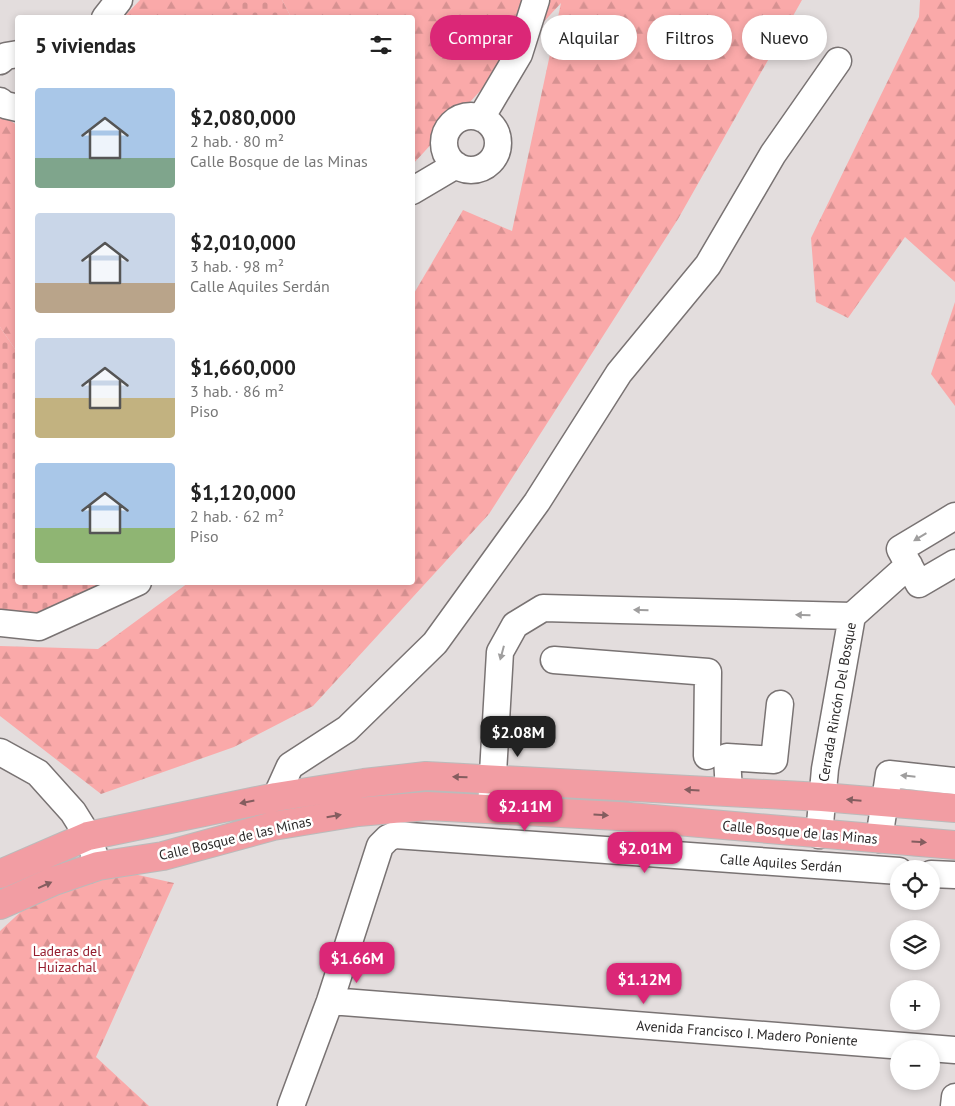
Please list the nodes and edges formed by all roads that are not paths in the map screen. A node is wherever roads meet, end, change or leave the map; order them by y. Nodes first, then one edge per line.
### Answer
1 (119, 0) edge
2 (536, 0) edge
3 (107, 15) edge
4 (15, 54) edge
5 (0, 61) edge
6 (838, 62) dead end
7 (0, 101) edge
8 (15, 107) edge
9 (481, 118) junction
10 (456, 165) junction
11 (415, 189) edge
12 (955, 516) edge
13 (955, 563) edge
14 (908, 565) junction
15 (131, 585) edge
16 (852, 616) junction
17 (0, 623) edge
18 (554, 660) dead end
19 (780, 704) dead end
20 (0, 752) edge
21 (709, 756) junction
22 (493, 778) junction
23 (955, 781) edge
24 (729, 792) junction
25 (276, 796) junction
26 (822, 797) junction
27 (885, 802) junction
28 (491, 808) junction
29 (955, 808) edge
30 (819, 835) junction
31 (88, 836) junction
32 (879, 839) junction
33 (955, 845) edge
34 (98, 866) junction
35 (890, 870) edge
36 (0, 874) edge
37 (940, 875) edge
38 (955, 876) edge
39 (0, 905) edge
40 (330, 1000) junction
41 (955, 1050) edge
42 (955, 1097) edge
43 (292, 1106) edge
44 (954, 1106) edge

1 - 3 street
2 - 9 street
4 - 5 street
6 - 25 street
7 - 8 street
9 - 10 street
9 - 10 street
10 - 11 street
12 -> 14 street
13 - 14 street
14 - 16 street, Cerrada Rincón Del Bosque
15 - 17 street
16 -> 22 street
16 - 26 street, Cerrada Rincón Del Bosque
18 - 21 street
19 - 21 street
20 - 31 street
21 - 24 street
24 -> 22 main road
22 -> 25 main road
22 - 28 street
23 -> 27 street
24 - 26 main road
25 -> 31 main road
27 -> 26 main road
26 - 30 street, Cerrada Rincón Del Bosque
27 - 29 main road
27 - 32 street
28 -> 30 main road, Calle Bosque de las Minas
34 -> 28 main road, Calle Bosque de las Minas
30 - 32 main road, Calle Bosque de las Minas
31 - 34 street
31 - 36 main road
32 -> 33 main road, Calle Bosque de las Minas
39 -> 34 main road, Calle Bosque de las Minas
35 - 40 street, Calle Aquiles Serdán
37 - 38 street
40 - 41 street, Avenida Francisco I. Madero Poniente
40 - 43 street
42 - 44 street

